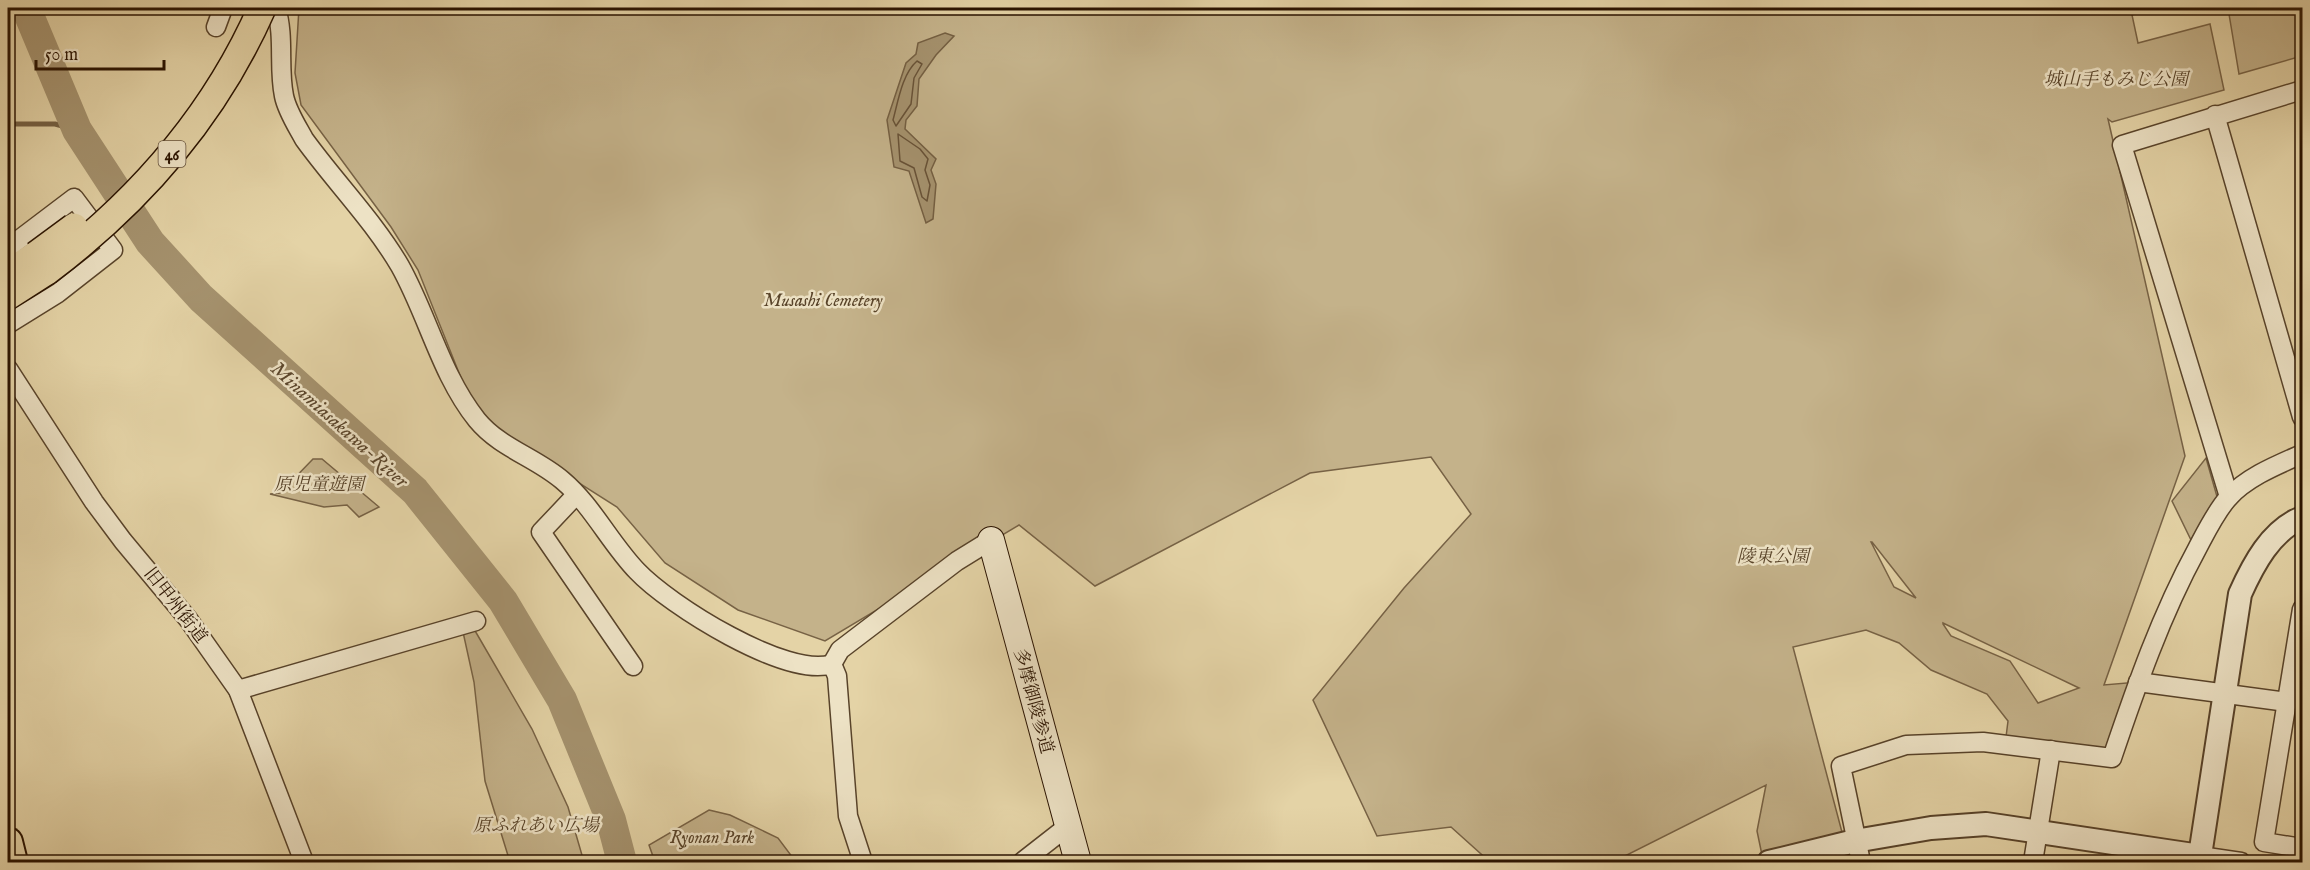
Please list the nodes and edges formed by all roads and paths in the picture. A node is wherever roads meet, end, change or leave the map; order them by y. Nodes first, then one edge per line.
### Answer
1 (223, 8) edge
2 (243, 8) edge
3 (262, 8) edge
4 (276, 8) edge
5 (216, 27) dead end
6 (2302, 91) edge
7 (2215, 115) junction
8 (8, 248) edge
9 (42, 263) junction
10 (8, 274) edge
11 (8, 296) edge
12 (8, 324) edge
13 (8, 369) edge
14 (2302, 417) edge
15 (2302, 454) edge
16 (576, 495) junction
17 (2229, 497) junction
18 (2302, 518) edge
19 (991, 540) joint
20 (2302, 609) edge
21 (476, 621) dead end
22 (832, 664) junction
23 (633, 666) dead end
24 (2138, 682) junction
25 (238, 690) junction
26 (2223, 693) junction
27 (2287, 702) junction
28 (2051, 750) junction
29 (1068, 826) junction
30 (2037, 831) junction
31 (8, 842) edge
32 (2302, 848) edge
33 (1858, 852) edge
34 (2199, 859) edge
35 (13, 862) edge
36 (304, 862) edge
37 (863, 862) edge
38 (1022, 862) edge
39 (1078, 862) edge
40 (1770, 862) edge
41 (2033, 862) edge
42 (2241, 862) edge

1 - 5 street
2 - 9 main road, 46, bridge
3 - 9 main road, 46, bridge
4 - 16 street
6 - 7 street
7 - 14 street
7 - 17 street
8 - 12 street
9 - 10 main road, 46
9 - 11 main road, 46
13 - 25 street, 旧甲州街道
15 - 17 street
16 - 22 street
16 - 23 street
17 - 24 street
18 - 26 street
19 - 22 street
19 - 29 main road, 多摩御陵参道
20 - 27 street
21 - 25 street
22 - 37 street
24 - 26 street
24 - 28 street
25 - 36 street, 旧甲州街道
26 - 27 street
26 - 34 street
27 - 32 street
28 - 30 street
28 - 33 street
29 - 38 street
29 - 39 main road, 多摩御陵参道
30 - 33 street
30 - 34 street
30 - 41 street
31 - 35 highway
33 - 40 street
34 - 42 street

